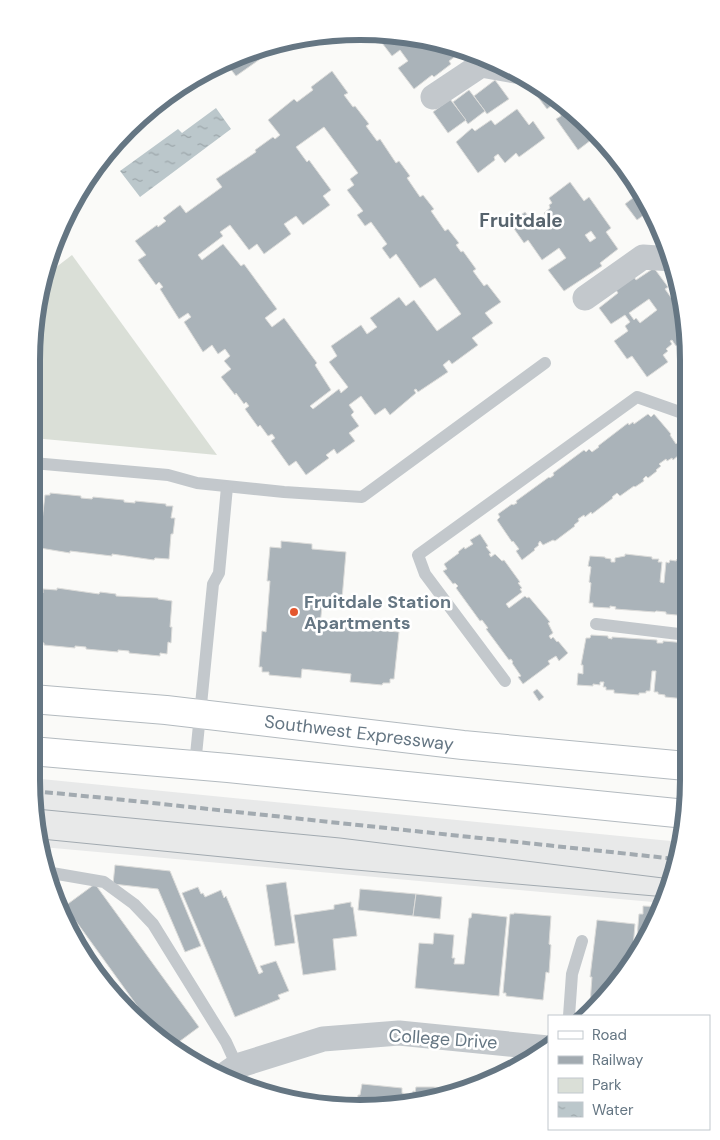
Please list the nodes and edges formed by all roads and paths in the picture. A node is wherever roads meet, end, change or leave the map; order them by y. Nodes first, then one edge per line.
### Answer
1 (486, 66) edge
2 (433, 96) dead end
3 (663, 258) edge
4 (585, 298) dead end
5 (545, 363) dead end
6 (680, 412) edge
7 (40, 464) edge
8 (227, 486) junction
9 (596, 624) dead end
10 (680, 633) edge
11 (505, 681) dead end
12 (40, 700) edge
13 (199, 714) junction
14 (40, 752) edge
15 (195, 765) junction
16 (680, 765) edge
17 (678, 813) edge
18 (54, 873) edge
19 (582, 941) dead end
20 (569, 1015) edge
21 (537, 1047) edge
22 (230, 1071) edge

1 - 2 street
3 - 4 street
5 - 8 lane
6 - 11 lane
7 - 8 lane
8 - 13 lane
9 - 10 lane
12 - 13 main road, Southwest Expressway
13 - 15 lane
13 - 16 main road, Southwest Expressway
14 - 15 main road
15 - 17 main road
18 - 22 lane
19 - 20 lane
21 - 22 street, College Drive

